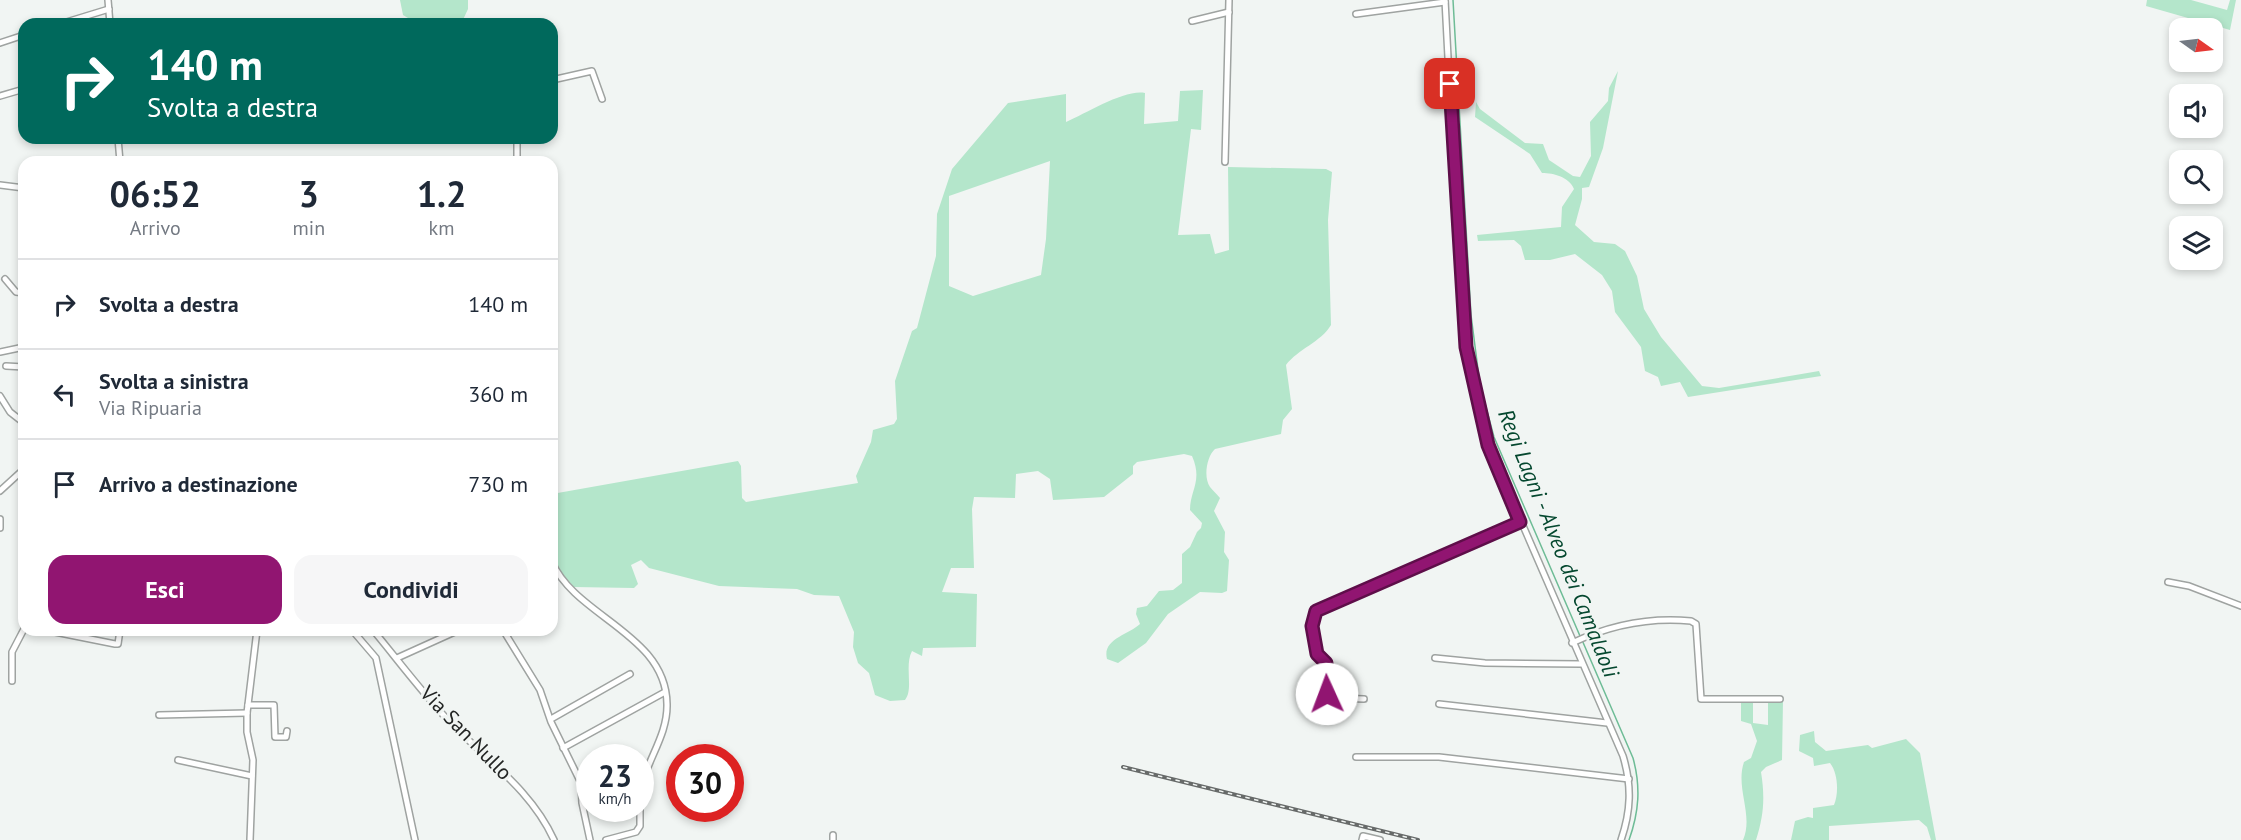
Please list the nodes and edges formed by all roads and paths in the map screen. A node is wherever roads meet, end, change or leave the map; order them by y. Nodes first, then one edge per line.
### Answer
1 (108, 0) edge
2 (1229, 0) edge
3 (1445, 1) edge
4 (110, 9) junction
5 (1228, 12) junction
6 (1356, 14) dead end
7 (80, 18) edge
8 (110, 18) edge
9 (1192, 21) dead end
10 (18, 37) edge
11 (0, 43) edge
12 (558, 78) edge
13 (18, 90) edge
14 (0, 96) edge
15 (602, 99) dead end
16 (1225, 162) dead end
17 (0, 185) edge
18 (18, 187) edge
19 (5, 279) dead end
20 (18, 292) edge
21 (18, 348) edge
22 (0, 352) edge
23 (6, 366) dead end
24 (18, 367) edge
25 (0, 396) edge
26 (18, 418) edge
27 (18, 473) edge
28 (1, 488) edge
29 (0, 519) edge
30 (1520, 522) junction
31 (0, 528) edge
32 (558, 572) edge
33 (2168, 582) dead end
34 (2241, 606) edge
35 (20, 636) edge
36 (75, 636) edge
37 (119, 636) edge
38 (255, 636) edge
39 (357, 636) edge
40 (378, 636) edge
41 (446, 636) edge
42 (507, 636) edge
43 (1574, 642) junction
44 (397, 658) junction
45 (1435, 658) dead end
46 (1581, 664) junction
47 (630, 674) dead end
48 (12, 681) dead end
49 (665, 692) junction
50 (1364, 699) dead end
51 (1780, 699) dead end
52 (1439, 704) dead end
53 (248, 705) junction
54 (247, 713) junction
55 (159, 715) dead end
56 (550, 719) junction
57 (1607, 723) junction
58 (287, 731) dead end
59 (563, 748) junction
60 (654, 755) edge
61 (1356, 757) dead end
62 (178, 760) dead end
63 (252, 776) junction
64 (1629, 779) junction
65 (640, 822) edge
66 (636, 832) junction
67 (250, 840) edge
68 (415, 840) edge
69 (554, 840) edge
70 (590, 840) edge
71 (606, 840) edge
72 (640, 840) edge
73 (1362, 840) edge
74 (1380, 840) edge
75 (1621, 840) edge

1 - 4 street
2 - 5 street
3 - 6 street
3 - 30 street
4 - 7 street
4 - 8 street
5 - 9 street
5 - 16 street
10 - 11 street
12 - 15 street
13 - 14 street
17 - 18 street
19 - 20 street
21 - 22 street
23 - 24 street
25 - 26 street
27 - 28 street
29 - 31 street
30 - 43 street
30 - 50 street
32 - 49 street
33 - 34 street
35 - 48 street
36 - 37 street
38 - 53 street
39 - 68 street
40 - 44 street, Via San Nullo
41 - 44 street
42 - 56 street
43 - 46 street
43 - 51 street
44 - 69 street, Via San Nullo
45 - 46 street
46 - 57 street
47 - 56 street
49 - 59 street
49 - 60 street
52 - 57 street
53 - 54 street
53 - 58 street
54 - 55 street
54 - 63 street
56 - 59 street
57 - 64 street
59 - 70 street
61 - 64 street
62 - 63 street
63 - 67 street
64 - 75 street
65 - 66 street
66 - 71 street
66 - 72 street
73 - 74 street

